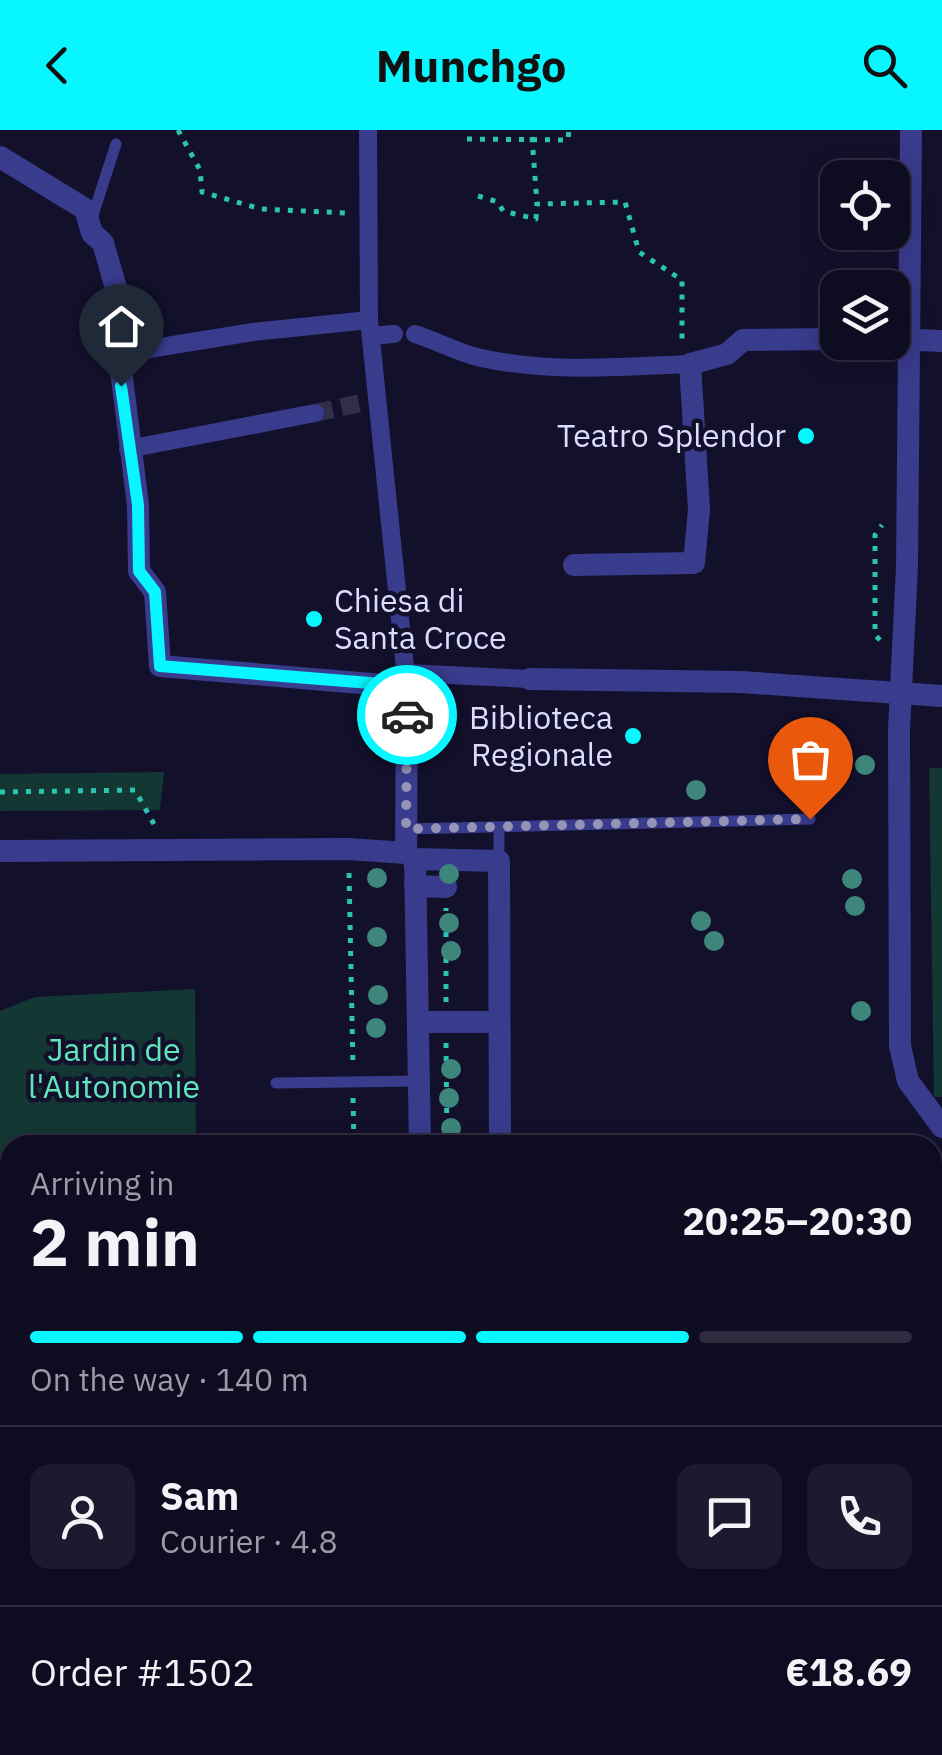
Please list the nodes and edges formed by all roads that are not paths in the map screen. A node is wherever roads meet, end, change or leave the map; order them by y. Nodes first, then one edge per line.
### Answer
1 (368, 130) edge
2 (911, 130) edge
3 (116, 144) dead end
4 (0, 157) edge
5 (91, 222) junction
6 (904, 270) edge
7 (370, 328) junction
8 (394, 334) dead end
9 (415, 334) dead end
10 (820, 339) edge
11 (910, 339) edge
12 (942, 341) edge
13 (118, 354) junction
14 (901, 360) edge
15 (686, 364) junction
16 (315, 412) tunnel mouth
17 (128, 448) junction
18 (574, 565) dead end
19 (530, 678) joint
20 (407, 680) junction
21 (900, 696) junction
22 (942, 696) edge
23 (810, 819) dead end
24 (406, 829) junction
25 (498, 830) junction
26 (0, 852) edge
27 (411, 856) junction
28 (499, 861) junction
29 (416, 886) junction
30 (446, 887) dead end
31 (419, 1022) junction
32 (498, 1022) junction
33 (420, 1081) junction
34 (276, 1083) dead end
35 (942, 1127) edge
36 (420, 1135) edge
37 (500, 1135) edge

1 - 7 street
2 - 6 street
3 - 5 lane
4 - 5 street
5 - 13 street
7 - 8 street
7 - 13 street
7 - 20 street
9 - 15 street
10 - 15 street
11 - 12 street
13 - 17 street
14 - 21 street
15 - 18 street
16 - 17 street
17 - 20 street
19 - 20 street
19 - 21 street
20 - 24 street
21 - 22 street
21 - 35 street
23 - 25 lane
24 - 25 lane
24 - 27 street
25 - 28 lane
26 - 27 street
27 - 28 street
27 - 29 street
28 - 32 street
29 - 30 street
29 - 31 street
31 - 32 street
31 - 33 street
32 - 37 street
33 - 34 lane
33 - 36 street

